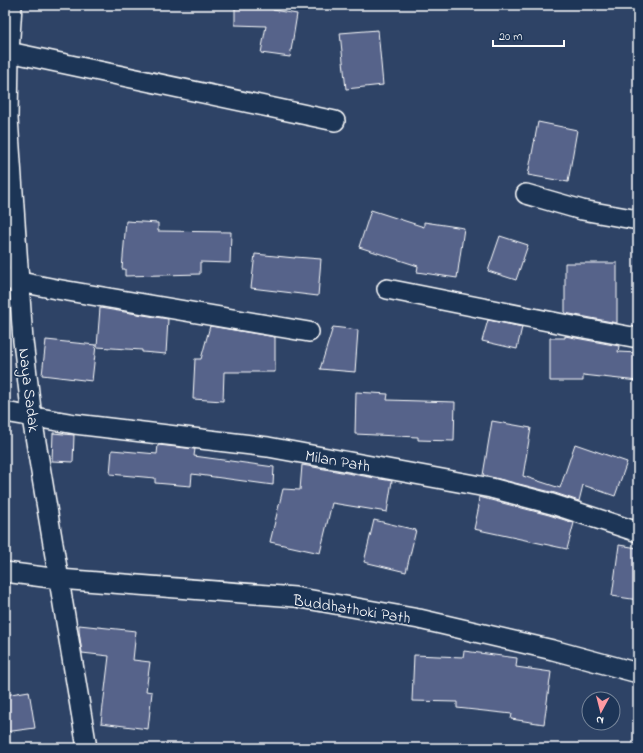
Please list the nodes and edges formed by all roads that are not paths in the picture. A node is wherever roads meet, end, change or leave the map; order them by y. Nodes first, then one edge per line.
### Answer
1 (12, 5) edge
2 (9, 52) junction
3 (7, 118) edge
4 (335, 121) dead end
5 (526, 194) dead end
6 (638, 220) edge
7 (12, 280) edge
8 (388, 289) dead end
9 (309, 332) dead end
10 (638, 338) edge
11 (5, 412) edge
12 (32, 418) junction
13 (638, 532) edge
14 (5, 572) edge
15 (59, 579) junction
16 (638, 673) edge
17 (87, 748) edge

1 - 2 street, Naya Sadak
2 - 3 street, Naya Sadak
2 - 4 street
3 - 7 street, Naya Sadak
5 - 6 street
7 - 9 street
7 - 12 street, Naya Sadak
8 - 10 street
11 - 12 street, Milan Path
12 - 13 street, Milan Path
12 - 15 street, Naya Sadak
14 - 15 street, Buddhathoki Path
15 - 16 street, Buddhathoki Path
15 - 17 street, Naya Sadak

